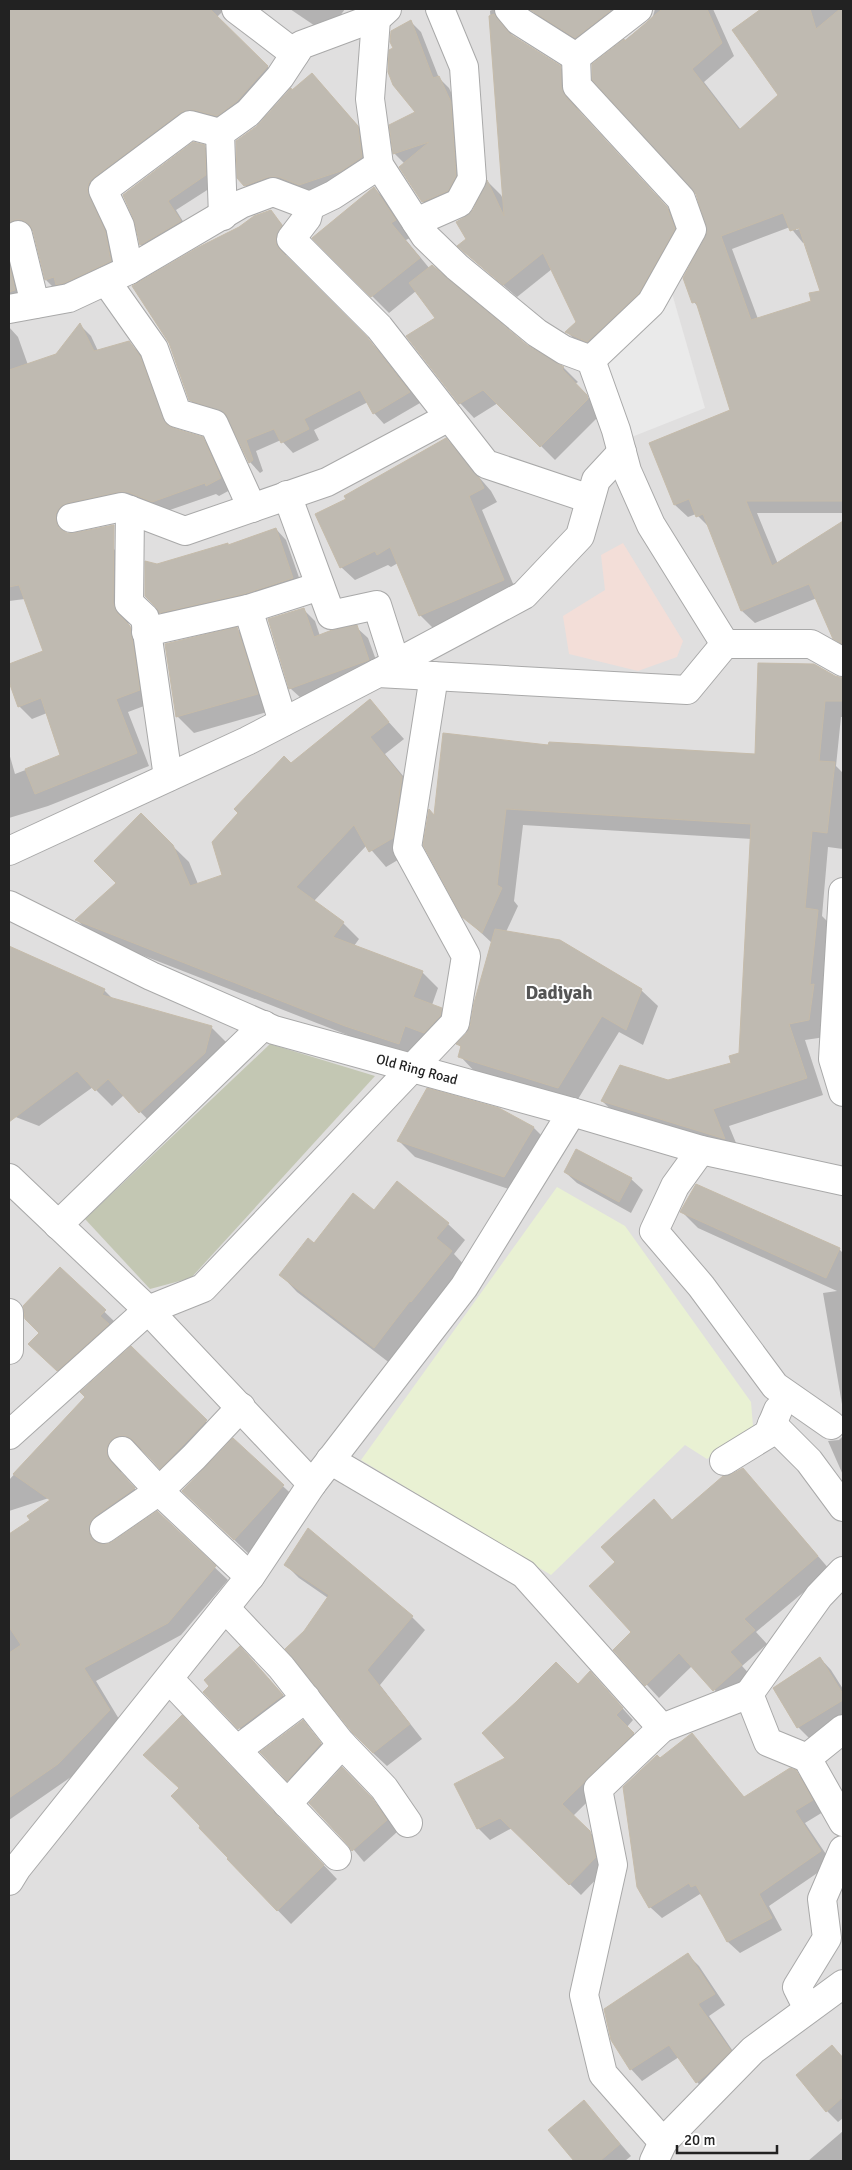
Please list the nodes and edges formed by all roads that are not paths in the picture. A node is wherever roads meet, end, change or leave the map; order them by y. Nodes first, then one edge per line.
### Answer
1 (236, 9) edge
2 (440, 9) edge
3 (509, 9) edge
4 (638, 9) edge
5 (383, 12) edge
6 (295, 54) junction
7 (576, 57) junction
8 (220, 133) junction
9 (379, 165) junction
10 (310, 206) junction
11 (223, 216) junction
12 (416, 222) junction
13 (18, 236) dead end
14 (117, 275) junction
15 (22, 307) edge
16 (591, 360) junction
17 (449, 417) junction
18 (622, 452) junction
19 (287, 495) junction
20 (590, 500) junction
21 (252, 508) junction
22 (130, 510) junction
23 (71, 518) dead end
24 (320, 586) junction
25 (248, 609) junction
26 (146, 632) junction
27 (725, 644) junction
28 (843, 662) edge
29 (390, 670) junction
30 (434, 676) junction
31 (283, 722) junction
32 (168, 777) junction
33 (9, 851) edge
34 (843, 892) edge
35 (9, 906) edge
36 (264, 1025) junction
37 (412, 1068) junction
38 (843, 1092) edge
39 (572, 1112) junction
40 (701, 1150) junction
41 (9, 1178) edge
42 (843, 1182) edge
43 (58, 1225) junction
44 (148, 1310) junction
45 (9, 1313) edge
46 (9, 1350) edge
47 (783, 1392) junction
48 (241, 1407) junction
49 (772, 1424) junction
50 (831, 1425) dead end
51 (9, 1436) edge
52 (122, 1451) dead end
53 (330, 1460) junction
54 (724, 1461) dead end
55 (312, 1484) junction
56 (159, 1491) junction
57 (843, 1508) edge
58 (104, 1529) dead end
59 (843, 1571) edge
60 (250, 1577) junction
61 (225, 1608) junction
62 (169, 1679) junction
63 (749, 1694) junction
64 (306, 1698) junction
65 (662, 1728) junction
66 (843, 1729) edge
67 (342, 1744) junction
68 (237, 1750) junction
69 (807, 1758) junction
70 (287, 1804) junction
71 (841, 1814) edge
72 (408, 1823) dead end
73 (843, 1850) edge
74 (337, 1856) dead end
75 (12, 1868) edge
76 (843, 1984) edge
77 (808, 2009) junction
78 (659, 2152) edge

1 - 6 street
2 - 12 street
3 - 7 street
4 - 7 street
5 - 6 street
5 - 9 street
6 - 8 street
7 - 16 street
8 - 11 street
8 - 14 street
9 - 10 street
9 - 12 street
10 - 11 street
10 - 17 street
11 - 14 street
12 - 16 street
13 - 15 street
14 - 15 street
14 - 21 street
16 - 18 street
17 - 19 street
17 - 20 street
18 - 20 street
18 - 27 street
19 - 21 street
19 - 24 street
20 - 29 street
21 - 22 street
22 - 23 street
22 - 26 street
24 - 25 street
24 - 29 street
25 - 26 street
25 - 31 street
26 - 32 street
27 - 28 street
27 - 30 street
29 - 30 street
29 - 31 street
30 - 37 street
31 - 32 street
32 - 33 street
34 - 38 street
35 - 36 street, Old Ring Road
36 - 37 street, Old Ring Road
36 - 43 street
37 - 39 street, Old Ring Road
37 - 44 street
39 - 40 street, Old Ring Road
39 - 53 street
40 - 42 street, Old Ring Road
40 - 47 street
41 - 43 street
43 - 44 street
44 - 48 street
44 - 51 street
45 - 46 street
47 - 49 street
47 - 50 street
48 - 55 street
48 - 56 street
49 - 54 street
49 - 57 street
52 - 56 street
53 - 55 street
53 - 65 street
55 - 60 street
56 - 58 street
56 - 60 street
59 - 63 street
60 - 61 street
61 - 62 street
61 - 64 street
62 - 68 street
62 - 75 street
63 - 65 street
63 - 69 street
64 - 67 street
64 - 68 street
65 - 78 street
66 - 69 street
67 - 70 street
67 - 72 street
68 - 70 street
69 - 71 street
70 - 74 street
73 - 77 street
76 - 77 street
77 - 78 street

